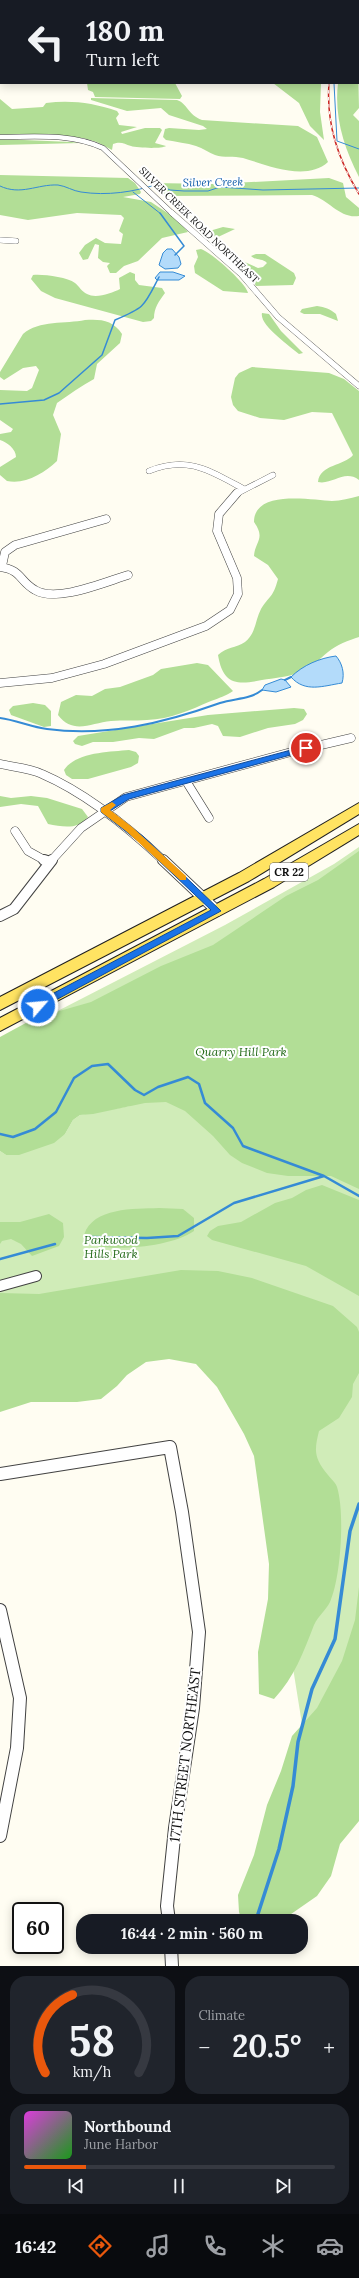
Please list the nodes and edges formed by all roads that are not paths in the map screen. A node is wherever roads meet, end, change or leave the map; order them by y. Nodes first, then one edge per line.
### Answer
1 (0, 136) edge
2 (0, 240) edge
3 (16, 241) dead end
4 (359, 386) edge
5 (149, 471) dead end
6 (273, 475) dead end
7 (244, 489) junction
8 (106, 518) dead end
9 (1, 567) edge
10 (128, 575) dead end
11 (0, 683) edge
12 (351, 738) dead end
13 (0, 764) edge
14 (186, 781) junction
15 (359, 808) edge
16 (104, 810) junction
17 (209, 818) dead end
18 (359, 829) edge
19 (15, 831) dead end
20 (50, 862) junction
21 (204, 898) junction
22 (217, 911) junction
23 (0, 916) edge
24 (0, 1004) edge
25 (0, 1026) edge
26 (36, 1276) dead end
27 (0, 1286) edge
28 (0, 1474) edge
29 (0, 1610) edge
30 (0, 1836) edge
31 (168, 1914) edge
32 (171, 1954) edge
33 (172, 1966) edge

1 - 4 street, SILVER CREEK ROAD NORTHEAST
2 - 3 street
5 - 7 street
6 - 7 street
7 - 11 street
8 - 9 street
9 - 10 street
12 - 14 street
13 - 16 street
14 - 16 street
14 - 17 street
15 - 21 main road, CR 22
16 - 20 street
16 - 21 street
18 - 22 main road, CR 22
19 - 20 street
20 - 23 street
21 - 22 street
21 - 24 main road, CR 22
22 - 25 main road, CR 22
26 - 27 street
28 - 31 street, 17TH STREET NORTHEAST
29 - 30 street
32 - 33 street

